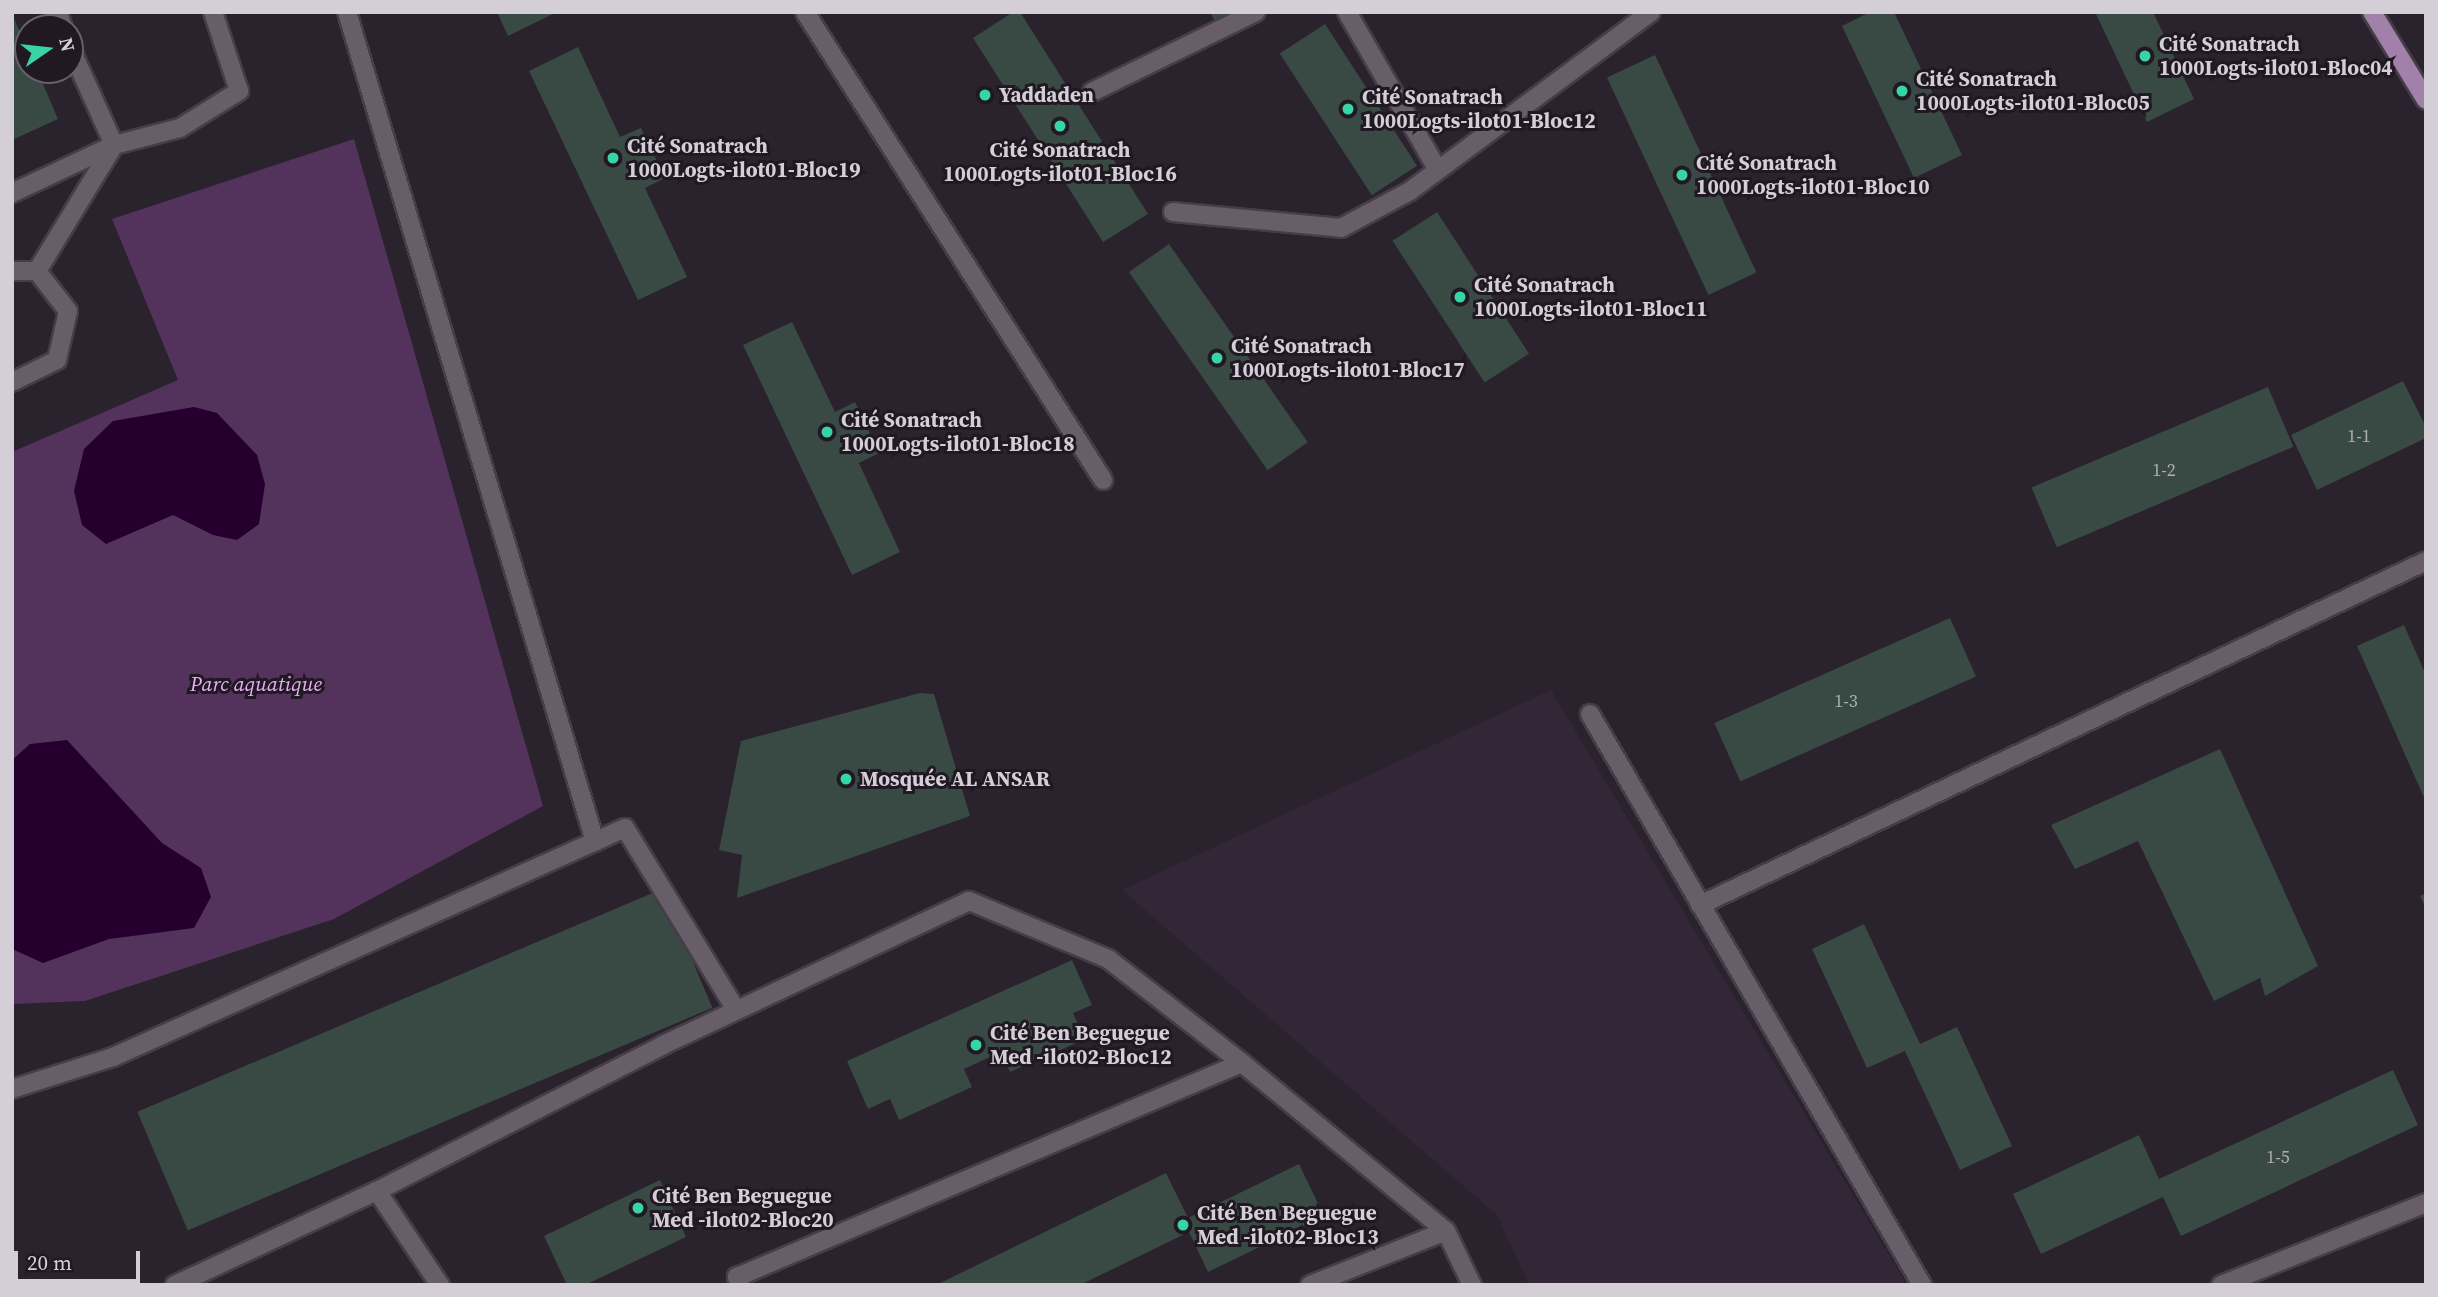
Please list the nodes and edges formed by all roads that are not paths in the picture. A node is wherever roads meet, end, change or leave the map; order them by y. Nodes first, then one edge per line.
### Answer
1 (213, 12) edge
2 (347, 12) edge
3 (805, 12) edge
4 (1256, 12) edge
5 (1347, 12) edge
6 (2372, 12) edge
7 (1648, 13) edge
8 (84, 78) edge
9 (1092, 92) dead end
10 (2426, 100) edge
11 (114, 145) junction
12 (1438, 170) junction
13 (12, 193) edge
14 (1173, 212) dead end
15 (12, 271) edge
16 (37, 271) junction
17 (12, 382) edge
18 (1103, 480) dead end
19 (2426, 561) edge
20 (1590, 714) dead end
21 (595, 842) junction
22 (1700, 905) junction
23 (736, 1010) junction
24 (1242, 1063) junction
25 (12, 1089) edge
26 (377, 1191) junction
27 (2426, 1203) edge
28 (1446, 1231) junction
29 (175, 1285) edge
30 (440, 1285) edge
31 (740, 1285) edge
32 (1310, 1285) edge
33 (1472, 1285) edge
34 (1922, 1285) edge
35 (2221, 1285) edge

1 - 11 street
2 - 21 street
3 - 18 street
4 - 9 street
5 - 12 street
6 - 10 main road
7 - 12 street
8 - 11 street
11 - 13 street
11 - 16 street
12 - 14 street
15 - 16 street
16 - 17 street
19 - 22 street
20 - 22 street
21 - 23 street
21 - 25 street
22 - 34 street
23 - 24 street
23 - 26 street
24 - 28 street
24 - 31 street
26 - 29 street
26 - 30 street
27 - 35 street
28 - 32 street
28 - 33 street

